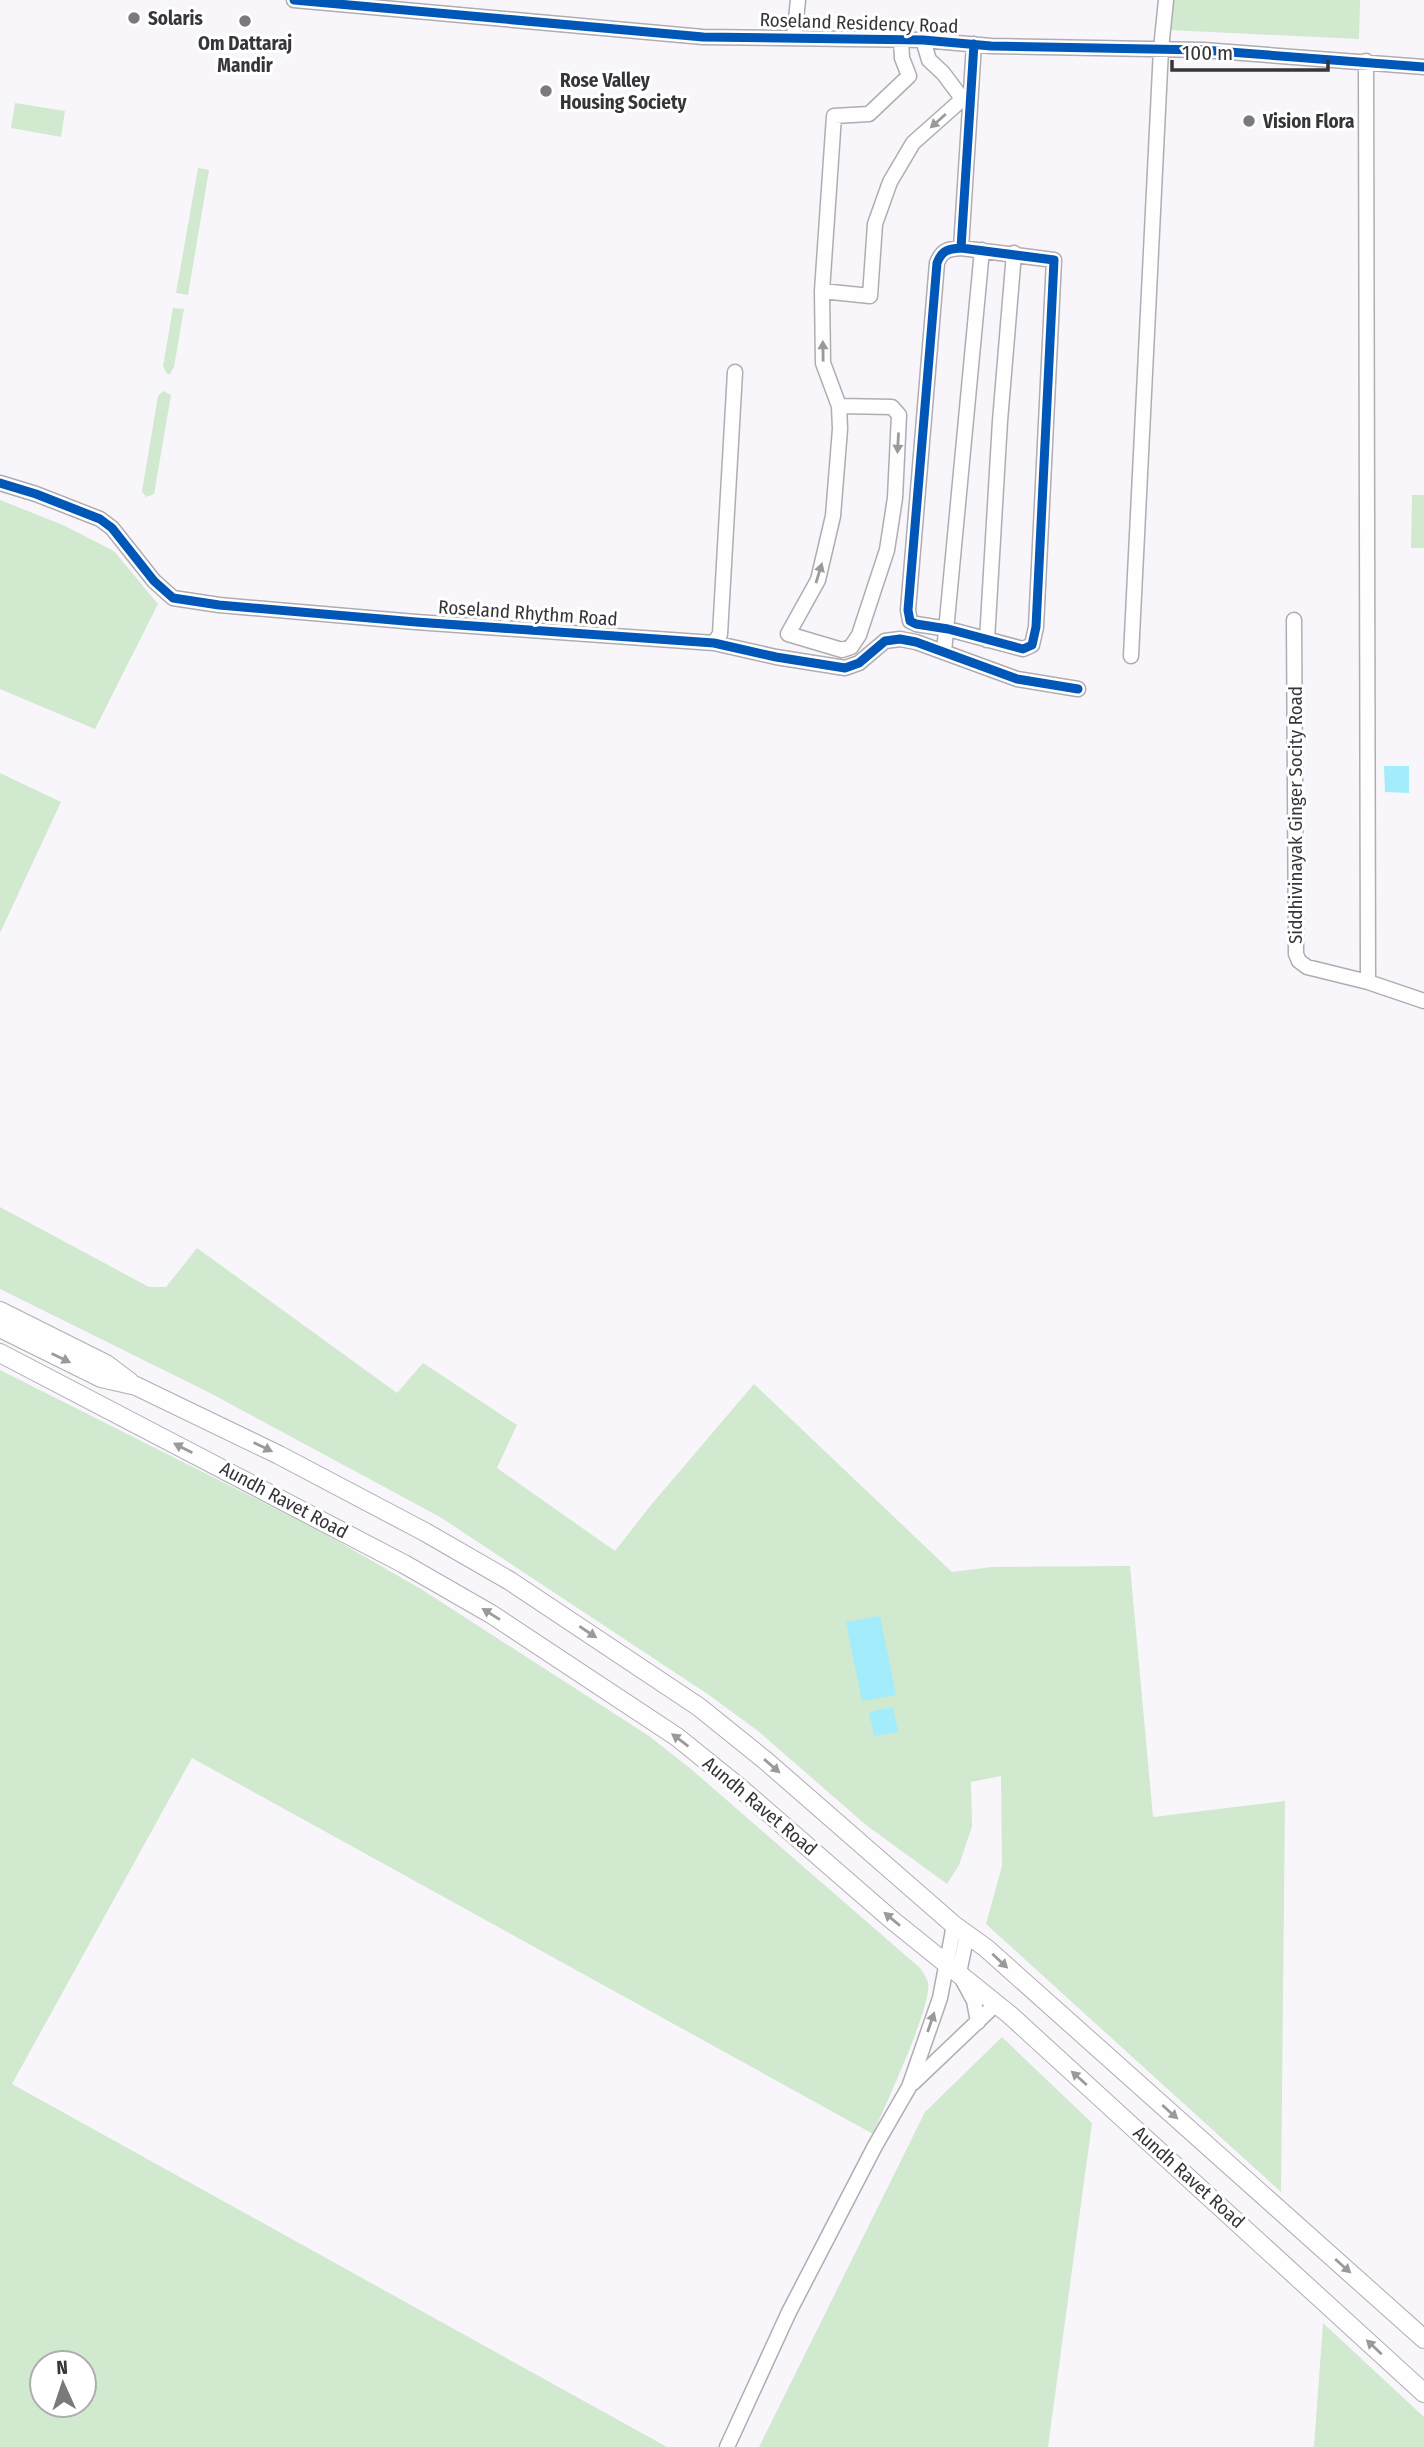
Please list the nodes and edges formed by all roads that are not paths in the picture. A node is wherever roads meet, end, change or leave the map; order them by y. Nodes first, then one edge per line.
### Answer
1 (294, 0) edge
2 (798, 0) edge
3 (1166, 0) edge
4 (358, 3) edge
5 (794, 38) junction
6 (901, 40) junction
7 (923, 40) junction
8 (974, 44) junction
9 (1161, 49) junction
10 (929, 60) junction
11 (1366, 61) junction
12 (1424, 67) edge
13 (909, 76) junction
14 (961, 248) junction
15 (982, 250) junction
16 (1014, 253) junction
17 (822, 291) junction
18 (736, 372) dead end
19 (839, 406) junction
20 (0, 483) edge
21 (1294, 621) dead end
22 (948, 629) junction
23 (987, 640) junction
24 (714, 643) junction
25 (944, 652) junction
26 (1131, 656) dead end
27 (1078, 689) dead end
28 (1368, 982) junction
29 (1424, 1001) edge
30 (0, 1311) edge
31 (0, 1328) edge
32 (0, 1353) edge
33 (136, 1386) junction
34 (960, 1930) junction
35 (952, 1967) junction
36 (996, 2004) junction
37 (978, 2022) junction
38 (909, 2087) junction
39 (1424, 2339) edge
40 (1424, 2393) edge
41 (727, 2447) edge

1 - 4 street, Roseland Residency Road
2 - 5 street
3 - 9 street
4 - 5 street, Roseland Residency Road
5 - 6 street, Roseland Residency Road
6 - 7 street, Roseland Residency Road
6 - 13 street
7 - 8 street, Roseland Residency Road
7 - 10 street
8 - 9 street, Roseland Residency Road
8 - 14 street
9 - 11 street, Roseland Residency Road
9 - 26 street
10 - 13 street
10 -> 17 street
11 - 12 street, Roseland Residency Road
11 - 28 street
13 - 17 street
14 - 15 street
14 - 22 street
15 - 16 street
15 - 22 street
16 - 23 street
16 - 23 street
19 -> 17 street
18 - 24 street
19 -> 19 street
20 - 24 street, Roseland Rhythm Road
21 - 28 street, Siddhivinayak Ginger Socity Road
22 - 23 street
22 - 25 street
24 - 25 street, Roseland Rhythm Road
25 - 27 street, Roseland Rhythm Road
28 - 29 street, Siddhivinayak Ginger Socity Road
30 - 33 main road
31 -> 33 main road, Aundh Ravet Road
35 -> 32 main road, Aundh Ravet Road
33 -> 34 main road, Aundh Ravet Road
34 - 35 street
34 -> 39 main road, Aundh Ravet Road
35 - 36 main road, Aundh Ravet Road
35 - 37 street
38 -> 35 street
36 - 37 street
40 -> 36 main road, Aundh Ravet Road
37 - 38 street
38 - 41 street

